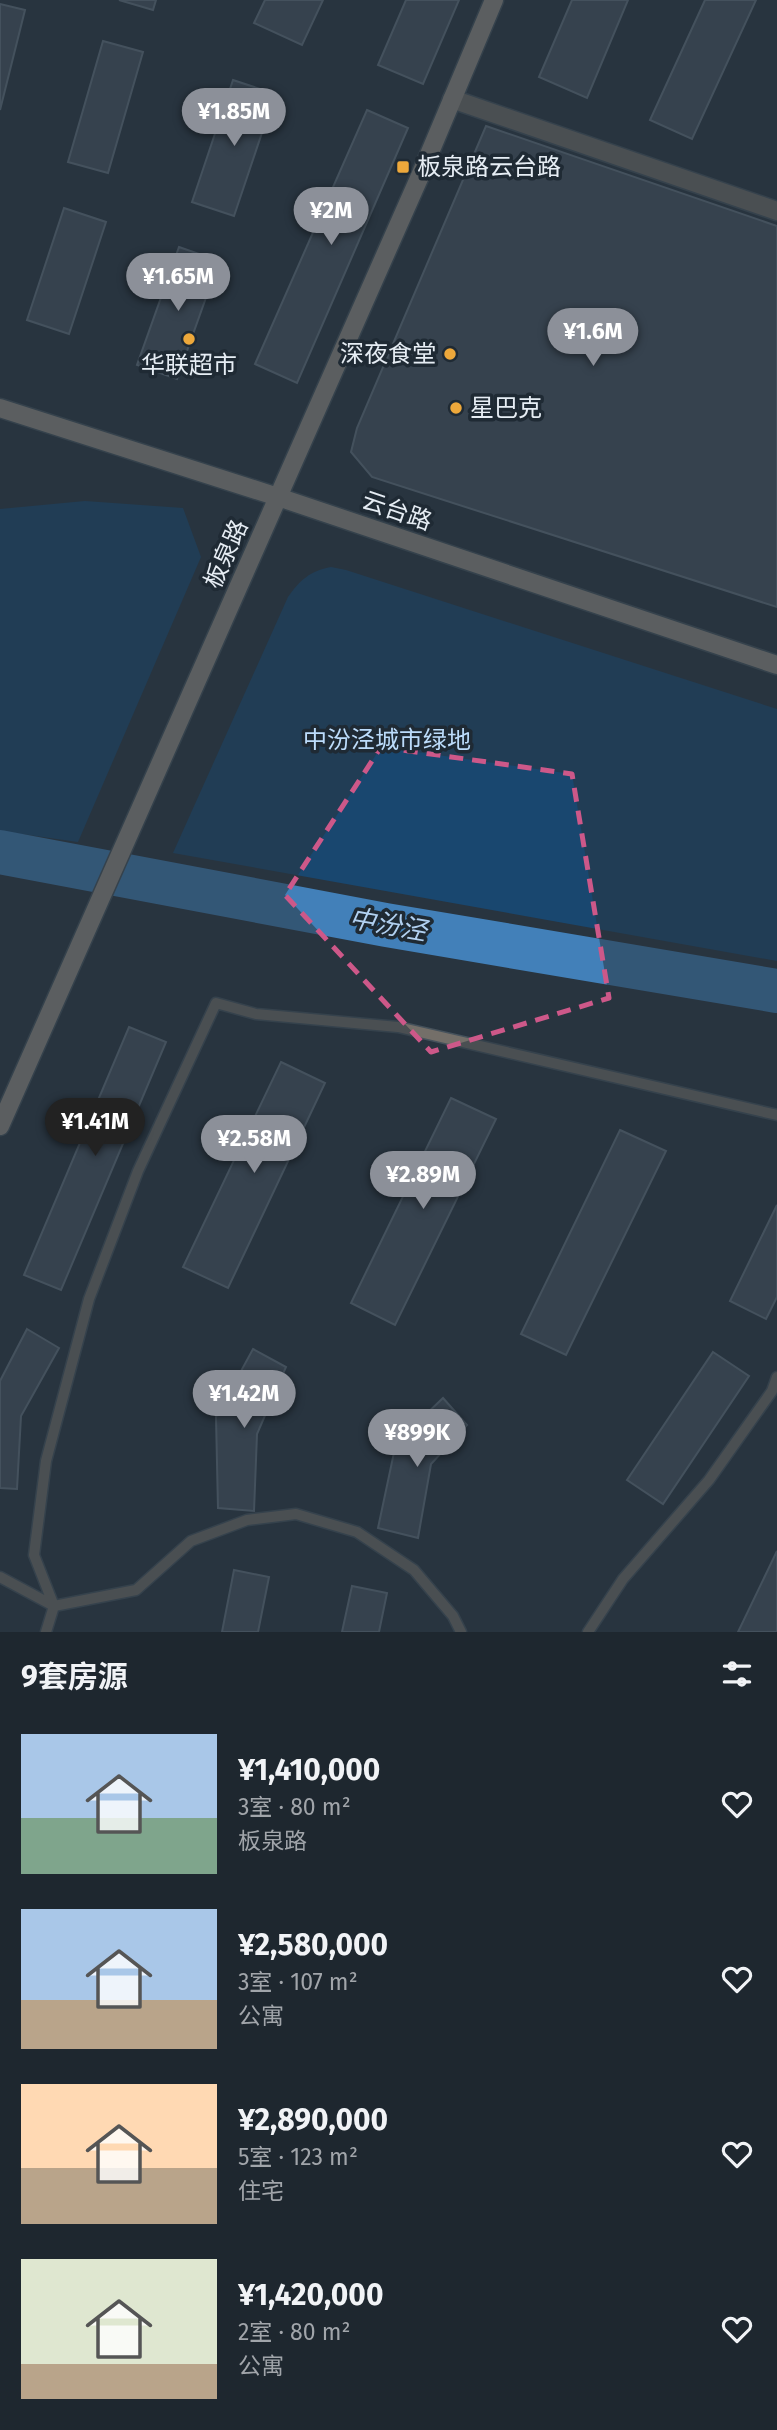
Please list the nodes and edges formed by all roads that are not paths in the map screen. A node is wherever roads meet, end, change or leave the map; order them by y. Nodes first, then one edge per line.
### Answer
1 (494, 0) edge
2 (452, 100) junction
3 (777, 211) edge
4 (0, 408) edge
5 (278, 497) junction
6 (777, 665) edge
7 (777, 1115) edge
8 (0, 1126) edge
9 (777, 1377) edge
10 (0, 1577) edge
11 (54, 1606) junction
12 (46, 1632) edge
13 (461, 1632) edge
14 (588, 1632) edge

1 - 2 street, 板泉路
2 - 3 street
2 - 5 street, 板泉路
4 - 5 street, 云台路
5 - 6 street, 云台路
5 - 8 street, 板泉路
7 - 11 lane
9 - 14 lane
10 - 11 lane
11 - 12 lane
11 - 13 lane

